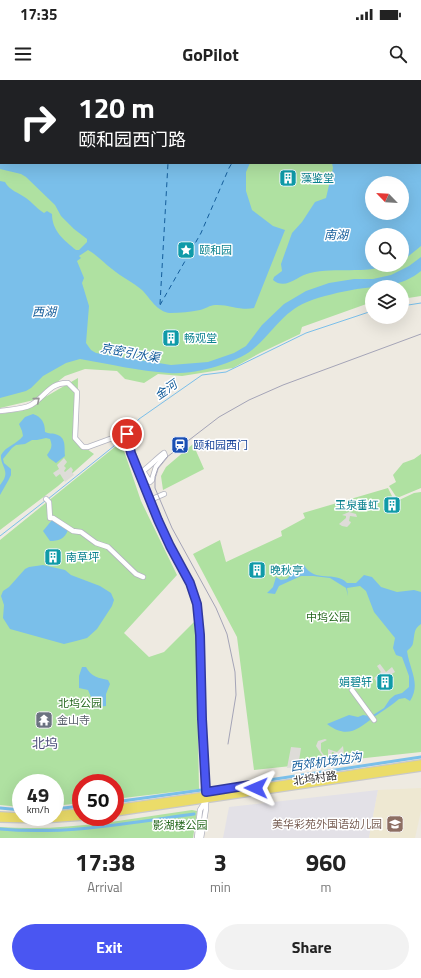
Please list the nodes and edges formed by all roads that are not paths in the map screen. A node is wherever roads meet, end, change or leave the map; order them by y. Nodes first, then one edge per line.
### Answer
1 (0, 411) edge
2 (119, 438) junction
3 (128, 441) junction
4 (143, 471) joint
5 (164, 494) dead end
6 (47, 499) dead end
7 (150, 500) junction
8 (144, 577) dead end
9 (352, 690) dead end
10 (374, 720) dead end
11 (421, 763) edge
12 (421, 768) edge
13 (206, 796) junction
14 (124, 807) edge
15 (124, 811) edge
16 (0, 815) edge
17 (12, 816) edge
18 (72, 818) edge
19 (0, 819) edge
20 (197, 838) edge
21 (201, 838) edge

1 -> 2 street
2 - 3 street
2 - 3 street
3 - 7 street
4 - 4 street
5 - 7 street
6 - 8 street
7 - 13 street
9 - 10 street
11 - 13 main road, 北坞村路
12 - 13 main road, 北坞村路
13 - 14 main road, 北坞村路
13 - 15 main road, 北坞村路
13 - 20 street
13 - 21 street
16 - 17 main road
18 - 19 main road

